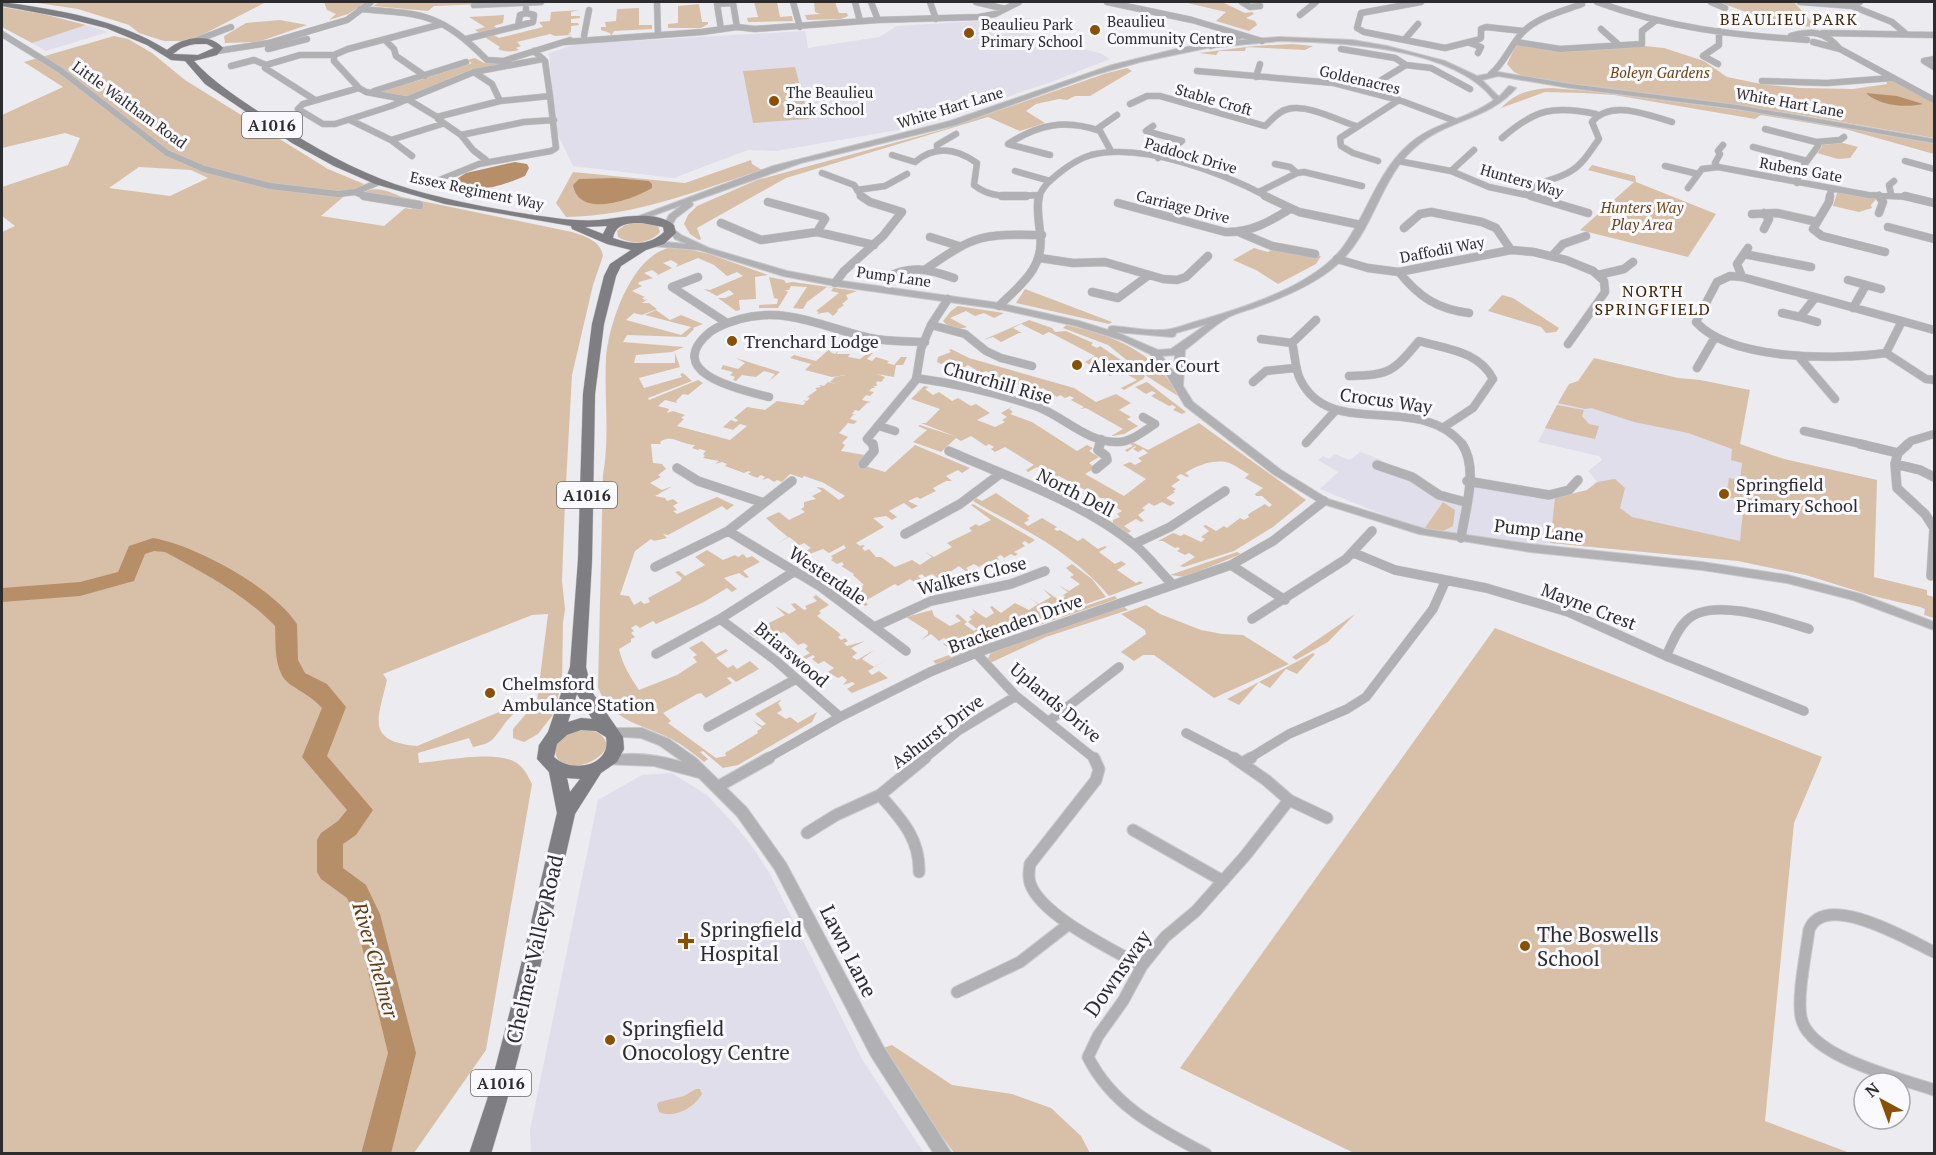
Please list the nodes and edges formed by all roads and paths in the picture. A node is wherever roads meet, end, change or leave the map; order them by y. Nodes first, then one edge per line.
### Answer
1 (371, 2) edge
2 (526, 2) edge
3 (542, 2) edge
4 (657, 2) edge
5 (794, 2) edge
6 (855, 2) edge
7 (871, 2) edge
8 (930, 2) edge
9 (976, 2) edge
10 (1002, 2) edge
11 (1107, 2) edge
12 (1242, 2) edge
13 (1316, 2) edge
14 (1367, 2) edge
15 (1421, 2) edge
16 (1570, 2) edge
17 (1596, 2) edge
18 (1711, 2) edge
19 (1800, 2) edge
20 (1860, 2) edge
21 (1016, 3) edge
22 (1131, 3) edge
23 (2, 4) edge
24 (1584, 4) junction
25 (474, 5) dead end
26 (1260, 6) dead end
27 (1852, 6) junction
28 (1378, 7) junction
29 (1609, 7) junction
30 (1725, 8) dead end
31 (360, 9) junction
32 (1005, 9) junction
33 (589, 10) dead end
34 (1565, 10) junction
35 (526, 13) junction
36 (1300, 15) dead end
37 (936, 19) junction
38 (878, 20) junction
39 (860, 21) junction
40 (1655, 21) junction
41 (442, 24) junction
42 (1418, 24) dead end
43 (349, 25) dead end
44 (518, 26) junction
45 (737, 27) junction
46 (800, 27) junction
47 (722, 29) junction
48 (1601, 29) dead end
49 (1523, 31) junction
50 (1719, 31) junction
51 (1800, 33) junction
52 (1823, 33) junction
53 (2, 34) edge
54 (1906, 34) junction
55 (299, 35) junction
56 (658, 35) junction
57 (1242, 35) junction
58 (1856, 35) junction
59 (1935, 35) edge
60 (584, 36) junction
61 (1781, 37) junction
62 (308, 38) junction
63 (466, 39) junction
64 (605, 39) junction
65 (1405, 39) junction
66 (1832, 39) junction
67 (386, 40) junction
68 (1262, 41) junction
69 (1810, 41) junction
70 (565, 42) junction
71 (1516, 42) junction
72 (150, 43) junction
73 (188, 43) junction
74 (1470, 43) junction
75 (1619, 45) junction
76 (1211, 46) junction
77 (252, 48) junction
78 (215, 49) junction
79 (1341, 49) dead end
80 (1840, 49) junction
81 (534, 51) junction
82 (168, 54) junction
83 (1478, 54) dead end
84 (334, 55) junction
85 (188, 59) junction
86 (543, 59) junction
87 (1935, 59) edge
88 (466, 62) dead end
89 (1504, 63) junction
90 (1260, 64) dead end
91 (1406, 64) junction
92 (1718, 64) dead end
93 (266, 65) junction
94 (231, 66) dead end
95 (1935, 67) edge
96 (1197, 71) dead end
97 (474, 72) junction
98 (201, 74) junction
99 (425, 76) junction
100 (1256, 77) junction
101 (1892, 78) junction
102 (1485, 79) junction
103 (1762, 81) dead end
104 (1512, 82) junction
105 (359, 88) junction
106 (1470, 89) dead end
107 (1365, 90) junction
108 (374, 91) dead end
109 (550, 96) junction
110 (315, 100) junction
111 (409, 100) junction
112 (1399, 100) junction
113 (1498, 100) junction
114 (1935, 100) edge
115 (500, 101) junction
116 (1130, 104) dead end
117 (1596, 114) junction
118 (1117, 115) dead end
119 (436, 117) junction
120 (350, 120) junction
121 (554, 120) junction
122 (1455, 121) junction
123 (1672, 122) dead end
124 (442, 124) junction
125 (1153, 126) dead end
126 (1356, 126) junction
127 (1097, 129) junction
128 (1765, 129) dead end
129 (956, 134) dead end
130 (461, 135) junction
131 (1502, 138) dead end
132 (1844, 138) dead end
133 (391, 140) junction
134 (1934, 141) edge
135 (1816, 142) junction
136 (1723, 145) dead end
137 (1753, 147) dead end
138 (1474, 150) dead end
139 (937, 151) junction
140 (1111, 152) junction
141 (892, 155) dead end
142 (1050, 155) dead end
143 (1929, 155) dead end
144 (412, 156) dead end
145 (1158, 158) junction
146 (486, 160) junction
147 (1378, 160) dead end
148 (1398, 161) junction
149 (1807, 161) junction
150 (1905, 161) dead end
151 (1275, 164) dead end
152 (1922, 165) junction
153 (1665, 166) dead end
154 (1718, 166) junction
155 (1935, 169) edge
156 (1015, 171) dead end
157 (1451, 171) junction
158 (822, 173) dead end
159 (1297, 173) junction
160 (907, 174) dead end
161 (1698, 174) junction
162 (437, 181) dead end
163 (1050, 181) junction
164 (1894, 181) dead end
165 (379, 182) junction
166 (1797, 183) junction
167 (1362, 186) dead end
168 (1688, 188) dead end
169 (1831, 189) junction
170 (857, 190) junction
171 (355, 192) junction
172 (1259, 192) junction
173 (1525, 194) junction
174 (1891, 194) junction
175 (1038, 195) junction
176 (1879, 195) junction
177 (697, 197) junction
178 (768, 202) dead end
179 (1118, 203) dead end
180 (1935, 203) edge
181 (909, 204) dead end
182 (419, 205) dead end
183 (1290, 208) junction
184 (902, 211) junction
185 (1765, 211) junction
186 (1588, 213) dead end
187 (1879, 213) dead end
188 (1752, 214) dead end
189 (631, 219) junction
190 (563, 222) junction
191 (1817, 222) junction
192 (721, 223) dead end
193 (1361, 225) junction
194 (669, 227) junction
195 (1888, 227) dead end
196 (1404, 228) dead end
197 (1764, 229) dead end
198 (817, 232) junction
199 (1241, 233) junction
200 (1042, 235) junction
201 (1586, 236) dead end
202 (930, 237) dead end
203 (1935, 239) edge
204 (610, 241) junction
205 (874, 244) junction
206 (650, 245) junction
207 (959, 246) junction
208 (706, 250) junction
209 (1510, 250) junction
210 (1885, 252) dead end
211 (1315, 254) dead end
212 (1208, 256) dead end
213 (1552, 256) junction
214 (1040, 258) junction
215 (1337, 259) junction
216 (1633, 262) dead end
217 (616, 264) junction
218 (1811, 267) dead end
219 (926, 269) junction
220 (1399, 272) junction
221 (1149, 275) junction
222 (1598, 275) junction
223 (698, 277) dead end
224 (1742, 277) junction
225 (954, 278) dead end
226 (884, 279) dead end
227 (1848, 280) dead end
228 (835, 283) junction
229 (1866, 285) junction
230 (1881, 288) dead end
231 (1092, 291) dead end
232 (1118, 298) junction
233 (1815, 298) junction
234 (948, 299) junction
235 (1131, 299) dead end
236 (999, 306) junction
237 (1852, 308) junction
238 (1782, 312) dead end
239 (1469, 313) dead end
240 (1223, 317) junction
241 (1800, 317) junction
242 (1316, 320) dead end
243 (1902, 321) junction
244 (1817, 322) dead end
245 (727, 323) junction
246 (1079, 324) junction
247 (931, 325) junction
248 (1935, 330) edge
249 (1160, 333) junction
250 (1715, 337) junction
251 (1261, 339) dead end
252 (925, 342) junction
253 (1292, 343) junction
254 (1568, 344) dead end
255 (1181, 347) junction
256 (1150, 350) junction
257 (1886, 353) junction
258 (1800, 358) junction
259 (1032, 366) dead end
260 (1294, 368) junction
261 (1698, 368) dead end
262 (1348, 376) dead end
263 (916, 378) junction
264 (1927, 381) edge
265 (1253, 382) dead end
266 (1179, 385) junction
267 (769, 397) dead end
268 (1835, 399) dead end
269 (1335, 411) junction
270 (1143, 417) dead end
271 (879, 426) junction
272 (1444, 427) junction
273 (895, 431) dead end
274 (1804, 431) dead end
275 (1935, 434) edge
276 (1101, 439) junction
277 (1306, 443) dead end
278 (948, 451) dead end
279 (1898, 453) junction
280 (863, 464) dead end
281 (1895, 464) junction
282 (1377, 465) dead end
283 (677, 468) dead end
284 (1096, 469) dead end
285 (1000, 474) junction
286 (1935, 477) edge
287 (1578, 480) dead end
288 (792, 481) dead end
289 (1467, 481) junction
290 (1225, 491) dead end
291 (1324, 501) junction
292 (1465, 502) junction
293 (764, 503) junction
294 (728, 531) junction
295 (1372, 531) dead end
296 (905, 534) dead end
297 (1461, 538) junction
298 (1134, 544) junction
299 (1354, 553) junction
300 (1231, 565) junction
301 (655, 567) dead end
302 (795, 571) junction
303 (1045, 571) dead end
304 (1931, 576) dead end
305 (1446, 580) junction
306 (1173, 585) junction
307 (1284, 600) junction
308 (720, 619) junction
309 (1252, 619) dead end
310 (1935, 626) edge
311 (874, 627) junction
312 (1809, 629) dead end
313 (906, 651) dead end
314 (976, 653) junction
315 (656, 654) dead end
316 (1666, 656) junction
317 (578, 667) junction
318 (1119, 667) dead end
319 (796, 679) junction
320 (1016, 696) junction
321 (1804, 711) dead end
322 (840, 717) junction
323 (1049, 721) junction
324 (708, 728) dead end
325 (610, 731) junction
326 (1186, 733) dead end
327 (556, 734) junction
328 (1242, 763) junction
329 (601, 765) junction
330 (557, 770) junction
331 (713, 780) junction
332 (880, 795) junction
333 (1289, 800) junction
334 (566, 813) junction
335 (1327, 818) dead end
336 (1133, 831) dead end
337 (807, 833) dead end
338 (919, 872) dead end
339 (1223, 881) junction
340 (1069, 924) junction
341 (1935, 952) edge
342 (1142, 966) junction
343 (957, 992) dead end
344 (1935, 1090) edge
345 (480, 1154) edge
346 (944, 1154) edge
347 (1206, 1154) edge

1 - 31 street
2 - 3 street
2 - 25 street
2 - 35 street
4 - 56 street
5 - 46 street
6 - 39 street
7 - 38 street
8 - 37 street
9 - 32 street
10 - 21 street
11 - 22 street
12 - 26 street
13 - 36 street
14 - 28 street
15 - 28 street
16 - 24 street
16 - 34 street
17 - 24 street
17 - 29 street
18 - 30 street
19 - 27 street
20 - 27 street
21 - 32 street
22 - 57 street
23 - 72 main road
24 - 29 street
24 - 34 street
27 - 54 street
28 - 65 street
29 - 40 street
31 - 41 street
31 - 55 street
32 - 37 street
33 - 60 street
34 - 49 street
35 - 44 street
35 - 44 street
37 - 38 street
38 - 39 street
39 - 46 street
40 - 50 street
40 - 75 street
41 - 63 street
41 - 67 street
42 - 65 street
43 - 62 street
44 - 63 street
45 - 46 street
45 - 47 street
45 - 47 street
47 - 56 street
48 - 75 street
49 - 71 street
49 - 74 street
50 - 61 street
50 - 92 street
51 - 52 street
51 - 61 street
51 - 69 street
52 - 58 street
52 - 66 street
53 - 171 street, Little Waltham Road
54 - 58 street
54 - 59 street
55 - 62 street
55 - 77 street
56 - 64 street
57 - 68 street, White Hart Lane
57 - 76 street, White Hart Lane
58 - 66 street
60 - 64 street
60 - 70 street
61 - 69 street
62 - 77 street
63 - 81 street
64 - 70 street
65 - 74 street
66 - 69 street
66 - 80 street
67 - 84 street
67 - 99 street
68 - 76 street, White Hart Lane
68 - 102 street, White Hart Lane
69 - 80 street
70 - 81 street
71 - 75 street
71 - 89 street
72 - 73 main road
72 - 82 main road
73 - 78 main road
73 - 78 street
73 - 82 main road
74 - 83 street
76 - 177 street, White Hart Lane
77 - 78 street
78 - 85 main road
78 - 98 main road
79 - 91 street
80 - 101 street
81 - 86 street
82 - 85 main road
84 - 93 street
84 - 105 street
85 - 98 main road, Essex Regiment Way / A1016
86 - 97 street
86 - 109 street
87 - 95 street
88 - 99 street
89 - 102 street
89 - 104 street
90 - 100 street
91 - 106 street
91 - 107 street
93 - 94 street
93 - 110 street
96 - 100 street, Goldenacres
97 - 111 street
97 - 115 street
98 - 165 main road, Essex Regiment Way / A1016
99 - 108 street
100 - 107 street, Goldenacres
101 - 103 street
101 - 114 street
102 - 104 street
102 - 104 street
102 - 113 street
104 - 113 street
104 - 134 street, White Hart Lane
105 - 110 street
105 - 111 street
107 - 112 street, Goldenacres
109 - 115 street
109 - 121 street
110 - 120 street
111 - 119 street
111 - 120 street
112 - 122 street, Goldenacres
112 - 126 street
113 - 122 street
115 - 119 street
116 - 126 street, Stable Croft
117 - 123 street
117 - 131 street
117 - 173 street
118 - 127 street
119 - 124 street
120 - 133 street
121 - 130 street
121 - 146 street
122 - 148 street
124 - 130 street
124 - 133 street
125 - 145 street
126 - 147 street
127 - 140 street
127 - 142 street
128 - 135 street
129 - 139 street
130 - 146 street
132 - 135 street
133 - 144 street
135 - 149 street
136 - 154 street
137 - 149 street
138 - 157 street, Hunters Way
139 - 141 street
139 - 175 street
140 - 145 street, Paddock Drive
140 - 163 street, Paddock Drive
143 - 152 street
145 - 172 street, Paddock Drive
146 - 162 street
148 - 157 street, Hunters Way
148 - 193 street
149 - 166 street
150 - 152 street
151 - 159 street
152 - 155 street
153 - 161 street
154 - 161 street
154 - 166 street, Rubens Gate
156 - 163 street
157 - 173 street, Hunters Way
158 - 170 street
159 - 167 street
159 - 172 street
160 - 170 street
161 - 168 street
163 - 175 street, Paddock Drive
164 - 174 street
165 - 171 street, Little Waltham Road
165 - 190 main road, Essex Regiment Way / A1016
166 - 169 street, Rubens Gate
169 - 176 street, Rubens Gate
169 - 191 street
170 - 184 street
171 - 182 street, Little Waltham Road
172 - 183 street, Paddock Drive
173 - 186 street, Hunters Way
174 - 176 street, Rubens Gate
174 - 180 street, Rubens Gate
175 - 200 street
176 - 187 street
177 - 189 street, White Hart Lane
177 - 194 street, White Hart Lane
178 - 198 street
179 - 199 street, Carriage Drive
181 - 184 street
183 - 193 street, Paddock Drive
183 - 199 street, Carriage Drive
184 - 205 street
185 - 188 street
185 - 191 street
185 - 197 street
189 - 190 main road, Essex Regiment Way / A1016
189 - 194 main road, A1016
189 - 204 main road
190 - 204 main road, Essex Regiment Way / A1016
191 - 210 street
192 - 198 street
193 - 215 street
194 - 206 main road
194 - 208 street, Pump Lane
195 - 203 street
196 - 209 street
198 - 205 street
199 - 211 street, Carriage Drive
200 - 207 street
200 - 214 street
201 - 213 street
202 - 207 street
204 - 206 main road, A1016
204 - 217 main road
205 - 228 street
206 - 208 street, Pump Lane
206 - 217 main road
207 - 219 street
208 - 228 street, Pump Lane
209 - 213 street, Daffodil Way
209 - 220 street, Daffodil Way
212 - 221 street
213 - 222 street, Daffodil Way
214 - 221 street
214 - 236 street
215 - 220 street, Daffodil Way
215 - 240 street
216 - 222 street
217 - 317 main road, A1016
218 - 224 street
219 - 225 street
219 - 226 street
220 - 239 street
221 - 232 street
222 - 254 street
223 - 245 street
224 - 233 street
224 - 250 street
227 - 229 street
228 - 234 street, Pump Lane
229 - 230 street
229 - 237 street
231 - 232 street
232 - 235 street
233 - 237 street
233 - 241 street
234 - 236 street, Pump Lane
234 - 247 street
236 - 246 street, Pump Lane
237 - 243 street
238 - 241 street
240 - 249 street
240 - 255 street
241 - 244 street
242 - 253 street
243 - 248 street
243 - 257 street
245 - 252 street
245 - 267 street
246 - 249 street, Pump Lane
246 - 256 street, Pump Lane
247 - 252 street
247 - 259 street
249 - 255 street, Pump Lane
249 - 256 street
250 - 258 street
250 - 261 street
251 - 253 street
252 - 263 street
253 - 260 street, Crocus Way
255 - 256 street, Pump Lane
255 - 266 street
256 - 266 street, Pump Lane
257 - 258 street
257 - 264 street
258 - 268 street
260 - 265 street
260 - 269 street, Crocus Way
262 - 272 street
263 - 271 street
263 - 276 street, Churchill Rise
266 - 291 street, Pump Lane
269 - 272 street, Crocus Way
269 - 277 street
270 - 276 street
271 - 273 street
271 - 280 street
272 - 289 street, Crocus Way
274 - 279 street
275 - 279 street
276 - 284 street
278 - 285 street, North Dell
279 - 281 street
281 - 286 street
281 - 304 street
282 - 292 street
283 - 293 street
285 - 296 street
285 - 298 street, North Dell
287 - 289 street
288 - 293 street
289 - 292 street, Crocus Way
290 - 298 street
291 - 297 street, Pump Lane
291 - 300 street, Brackenden Drive
292 - 297 street, Crocus Way
293 - 294 street
294 - 301 street
294 - 302 street, Westerdale
295 - 299 street
297 - 310 street, Pump Lane
298 - 306 street, North Dell
299 - 305 street, Mayne Crest
299 - 307 street
300 - 306 street, Brackenden Drive
300 - 307 street
302 - 308 street, Briarswood
302 - 311 street, Westerdale
303 - 311 street, Walkers Close
305 - 316 street, Mayne Crest
305 - 328 street
306 - 314 street, Brackenden Drive
307 - 309 street
308 - 315 street, Briarswood
308 - 319 street, Briarswood
311 - 313 street, Westerdale
312 - 316 street
314 - 320 street, Uplands Drive
314 - 322 street, Brackenden Drive
316 - 321 street, Mayne Crest
317 - 325 main road, A1016
317 - 327 main road, A1016
318 - 323 street
319 - 322 street, Briarswood
319 - 324 street
320 - 323 street, Uplands Drive
320 - 332 street, Ashurst Drive
322 - 331 street, Brackenden Drive
323 - 340 street, Uplands Drive
325 - 327 main road
325 - 329 main road, A1016
325 - 331 street, Lawn Lane
326 - 328 street
327 - 330 main road, A1016
328 - 333 street
329 - 330 main road
329 - 331 street, Lawn Lane
329 - 334 main road, Chelmer Valley Road / A1016
330 - 334 main road, Chelmer Valley Road / A1016
331 - 346 street, Lawn Lane
332 - 337 street, Ashurst Drive
332 - 338 street
333 - 335 street
333 - 339 street, Downsway
334 - 345 main road, Chelmer Valley Road / A1016
336 - 339 street
339 - 342 street, Downsway
340 - 342 street, Uplands Drive
340 - 343 street
341 - 344 street
342 - 347 street, Downsway

